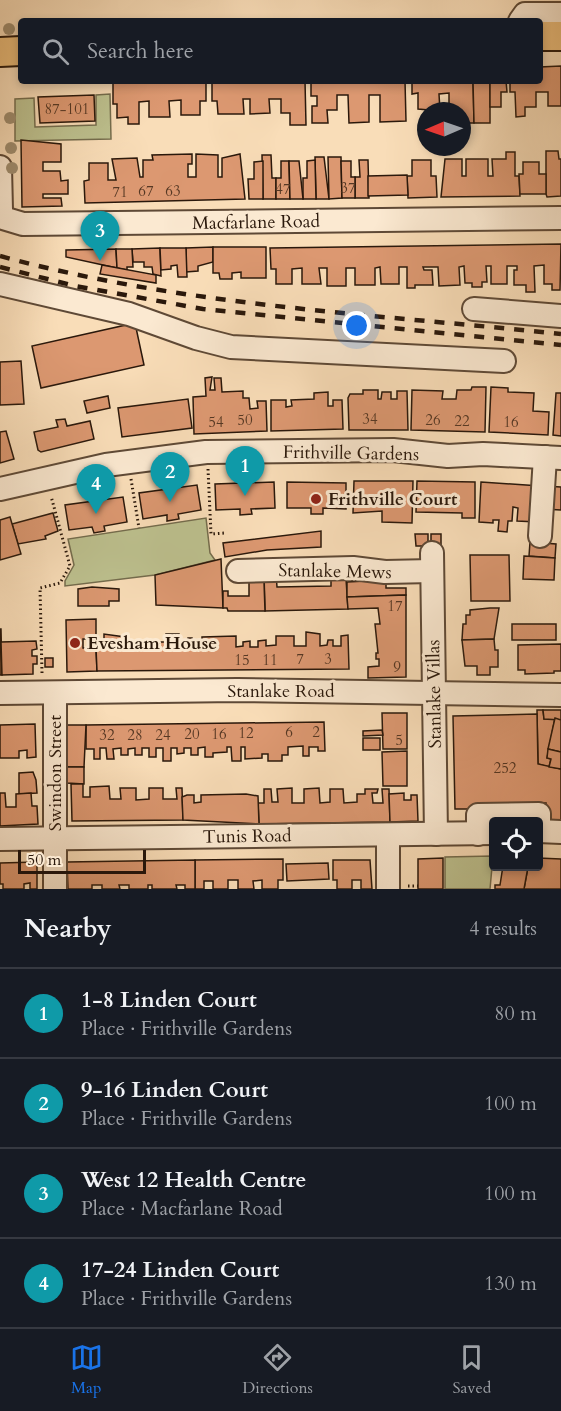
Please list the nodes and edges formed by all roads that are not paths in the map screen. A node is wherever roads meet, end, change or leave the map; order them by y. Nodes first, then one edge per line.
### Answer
1 (521, 10) edge
2 (561, 14) edge
3 (543, 36) edge
4 (561, 36) edge
5 (18, 51) edge
6 (0, 52) edge
7 (0, 167) edge
8 (561, 218) edge
9 (2, 223) edge
10 (0, 284) edge
11 (474, 309) dead end
12 (561, 316) edge
13 (504, 361) dead end
14 (553, 458) edge
15 (0, 489) edge
16 (540, 536) dead end
17 (432, 562) joint
18 (238, 571) dead end
19 (435, 692) junction
20 (0, 693) edge
21 (48, 693) junction
22 (561, 695) edge
23 (539, 817) edge
24 (543, 831) edge
25 (561, 832) edge
26 (486, 833) edge
27 (436, 834) junction
28 (388, 835) junction
29 (55, 838) junction
30 (0, 839) edge
31 (395, 888) edge
32 (55, 889) edge

1 - 2 street
3 - 4 main road
5 - 6 main road
7 - 9 street, Macfarlane Road
8 - 9 street, Macfarlane Road
10 - 13 street
11 - 12 street
14 - 15 street, Frithville Gardens
14 - 16 street
17 - 18 street, Stanlake Mews
17 - 19 street, Stanlake Villas
19 - 21 street, Stanlake Road
19 - 22 street, Stanlake Road
19 - 27 street, Stanlake Villas
20 - 21 street, Stanlake Road
21 - 29 street, Swindon Street
23 - 26 street
24 - 25 street
26 - 27 street, Tunis Road
27 - 28 street, Tunis Road
28 - 29 street, Tunis Road
28 - 31 street
29 - 30 street, Tunis Road
29 - 32 street, Swindon Street

